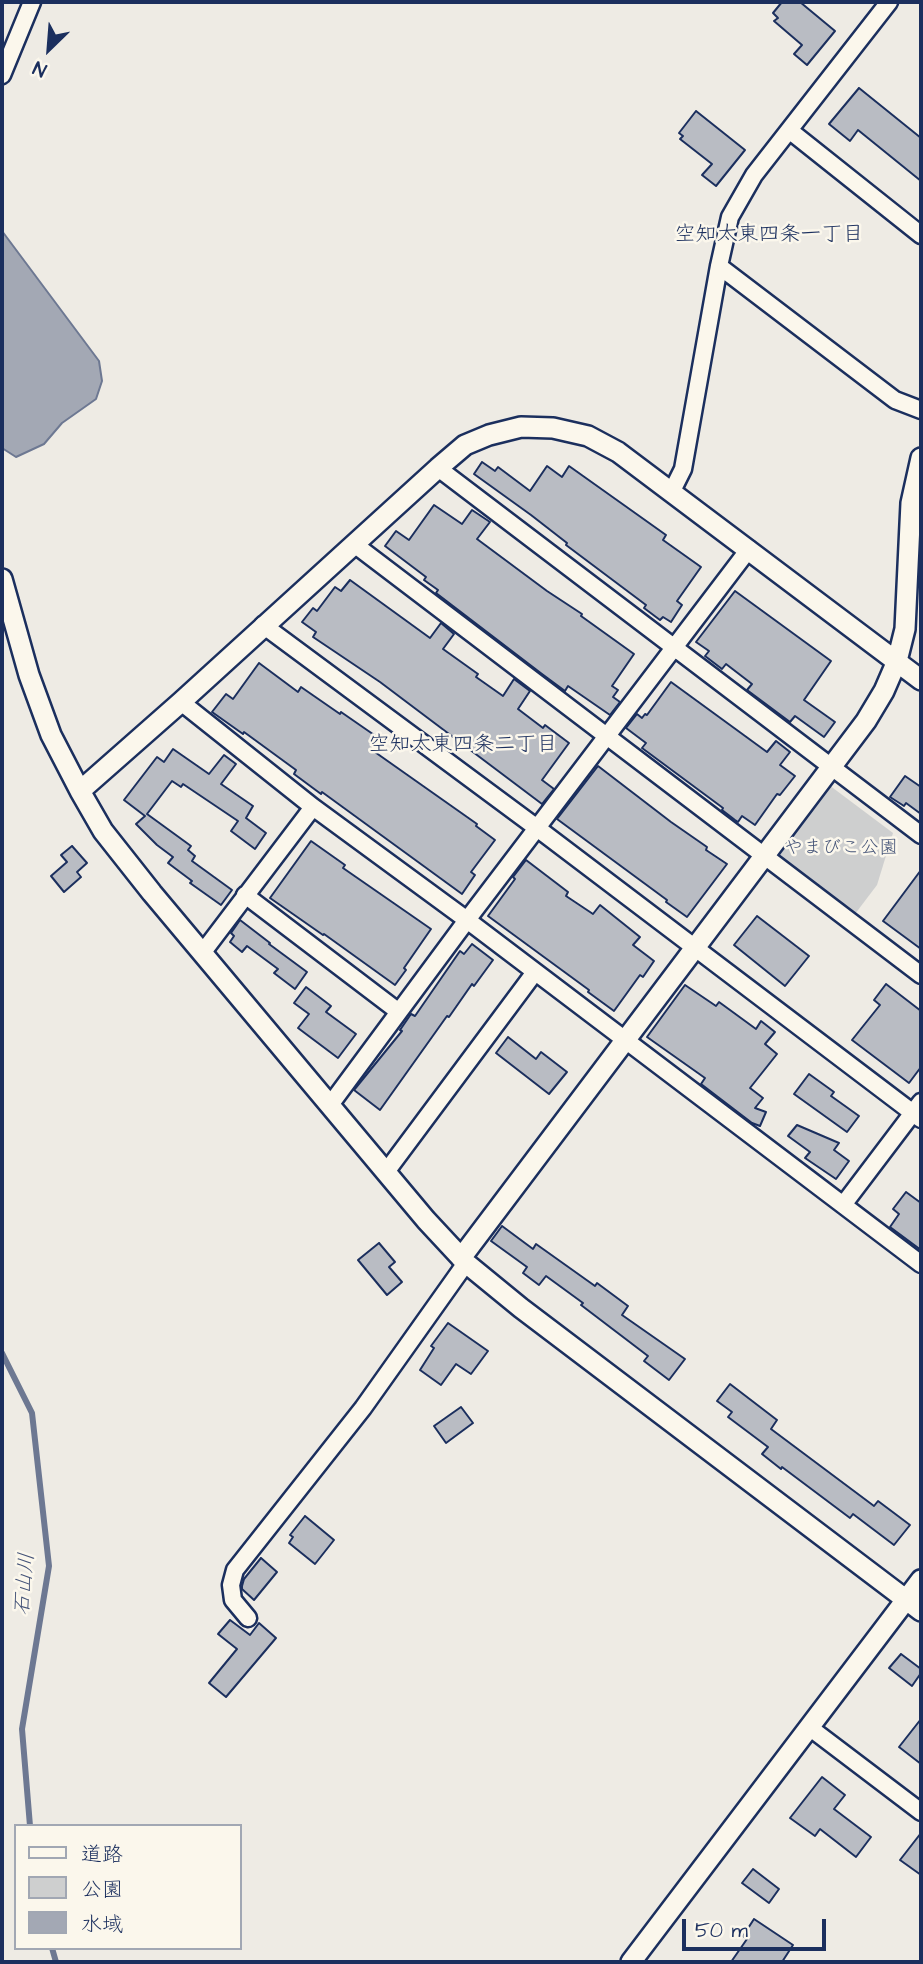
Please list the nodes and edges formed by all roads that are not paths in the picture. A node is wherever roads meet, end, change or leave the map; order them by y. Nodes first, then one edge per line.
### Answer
1 (32, 2) edge
2 (889, 2) edge
3 (2, 75) edge
4 (789, 130) junction
5 (921, 235) edge
6 (719, 266) junction
7 (921, 410) edge
8 (921, 458) edge
9 (438, 468) junction
10 (672, 491) junction
11 (916, 507) edge
12 (354, 544) junction
13 (748, 549) junction
14 (2, 579) edge
15 (263, 625) junction
16 (674, 647) junction
17 (897, 661) junction
18 (921, 680) edge
19 (181, 702) junction
20 (606, 736) junction
21 (830, 767) junction
22 (80, 791) junction
23 (313, 807) junction
24 (537, 828) junction
25 (921, 835) edge
26 (764, 855) junction
27 (245, 895) junction
28 (467, 920) junction
29 (693, 948) junction
30 (202, 952) junction
31 (535, 972) junction
32 (921, 975) edge
33 (399, 1012) junction
34 (625, 1040) junction
35 (330, 1105) junction
36 (919, 1112) edge
37 (386, 1172) junction
38 (843, 1205) junction
39 (463, 1260) junction
40 (921, 1264) edge
41 (921, 1580) edge
42 (914, 1605) edge
43 (248, 1618) dead end
44 (808, 1727) junction
45 (921, 1812) edge
46 (631, 1962) edge

1 - 3 street
2 - 4 street
4 - 5 street
4 - 6 street
6 - 7 street
6 - 10 street
8 - 11 street
9 - 10 street
9 - 12 street
9 - 16 street
10 - 13 street
11 - 17 street
12 - 15 street
12 - 20 street
13 - 16 street
13 - 17 street
14 - 22 street
15 - 19 street
15 - 24 street
16 - 20 street
16 - 21 street
17 - 18 street
17 - 21 street
19 - 22 street
19 - 23 street
20 - 24 street
20 - 26 street
21 - 25 street
21 - 26 street
22 - 30 street
23 - 27 street
23 - 28 street
24 - 28 street
24 - 29 street
26 - 29 street
26 - 32 street
27 - 30 street
27 - 33 street
28 - 31 street
28 - 33 street
29 - 34 street
29 - 36 street
30 - 35 street
31 - 34 street
31 - 37 street
33 - 35 street
34 - 38 street
34 - 39 street
35 - 37 street
36 - 38 street
37 - 39 street
38 - 40 street
39 - 42 street
39 - 43 street
41 - 42 street
42 - 44 street
44 - 45 street
44 - 46 street

